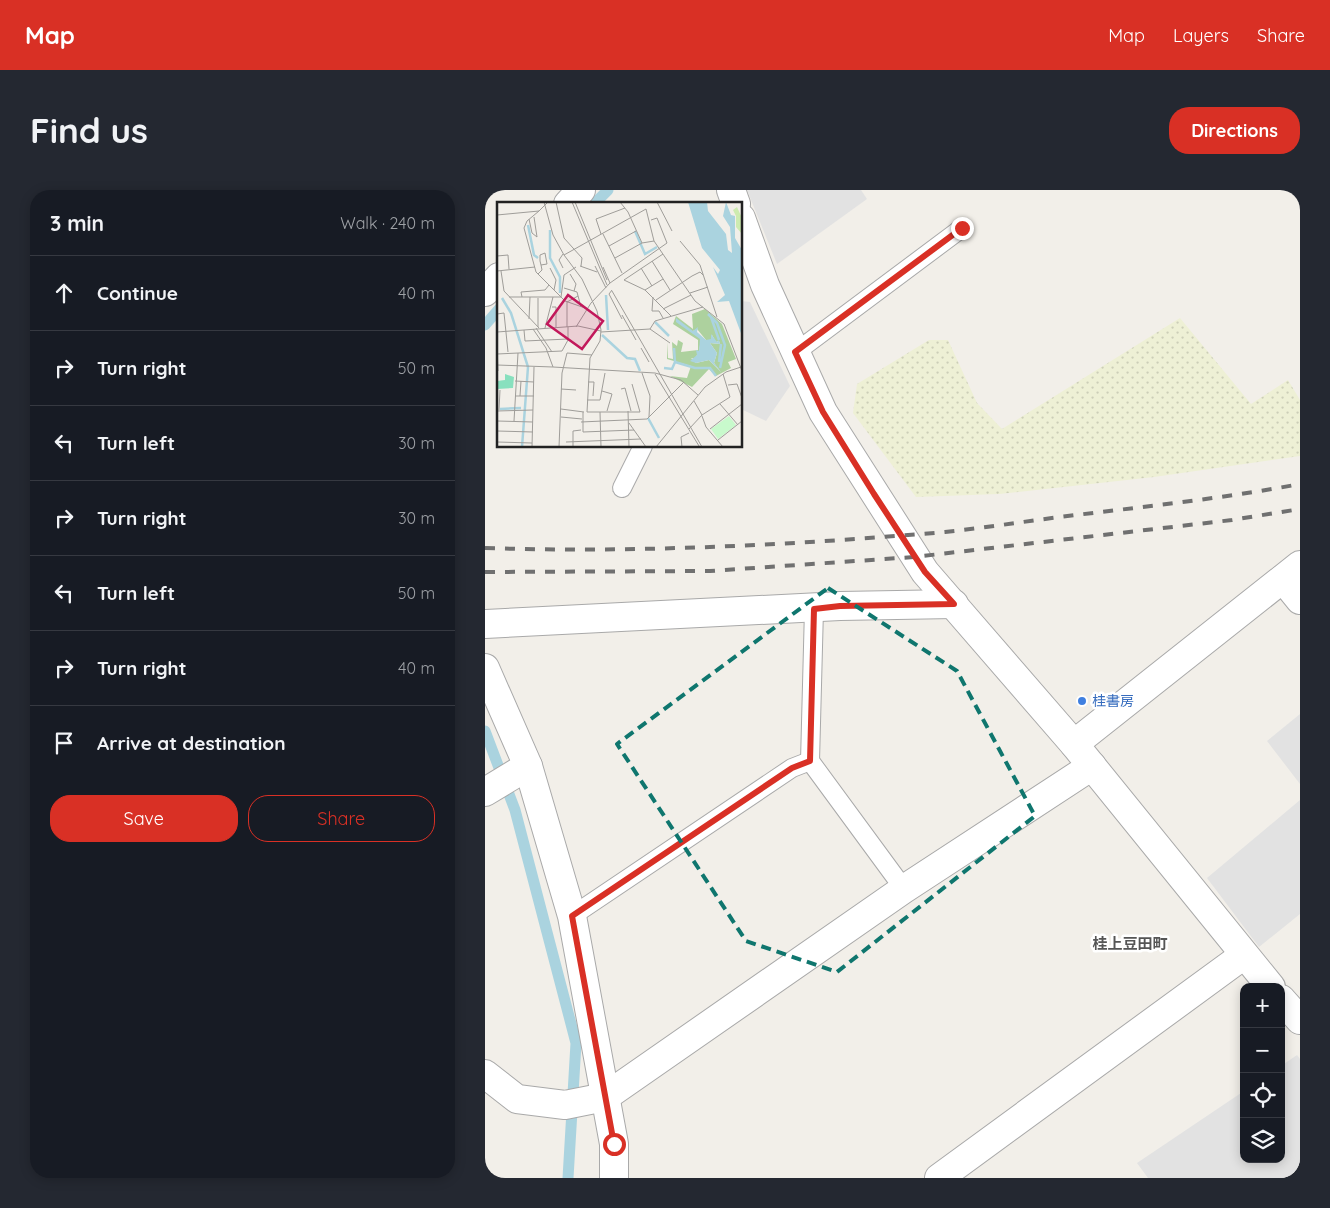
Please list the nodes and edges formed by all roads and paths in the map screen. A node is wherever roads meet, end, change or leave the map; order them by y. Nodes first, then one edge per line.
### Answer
1 (581, 190) edge
2 (731, 190) edge
3 (570, 202) edge
4 (735, 202) edge
5 (962, 228) dead end
6 (743, 232) edge
7 (746, 252) edge
8 (497, 279) edge
9 (485, 292) edge
10 (795, 352) junction
11 (642, 448) edge
12 (622, 488) dead end
13 (1292, 572) edge
14 (1300, 600) edge
15 (954, 604) junction
16 (814, 609) junction
17 (485, 624) edge
18 (485, 668) edge
19 (1074, 744) junction
20 (810, 761) junction
21 (1092, 766) junction
22 (505, 780) edge
23 (903, 889) junction
24 (572, 916) junction
25 (1244, 955) junction
26 (1268, 983) edge
27 (1285, 1003) edge
28 (1300, 1020) edge
29 (485, 1074) edge
30 (585, 1101) junction
31 (614, 1178) edge
32 (939, 1178) edge

1 - 3 street
2 - 4 street
5 - 10 lane
6 - 7 street
7 - 10 street
8 - 9 street
10 - 15 street
11 - 12 lane
13 - 14 street
13 - 19 street
15 - 16 street
15 - 19 street
16 - 17 street
16 - 20 lane
18 - 22 street
19 - 21 street
20 - 23 lane
20 - 24 lane
21 - 23 street
21 - 25 street
22 - 24 street
23 - 30 street
24 - 30 street
25 - 26 street
25 - 32 street
27 - 28 street
29 - 30 street
30 - 31 street

